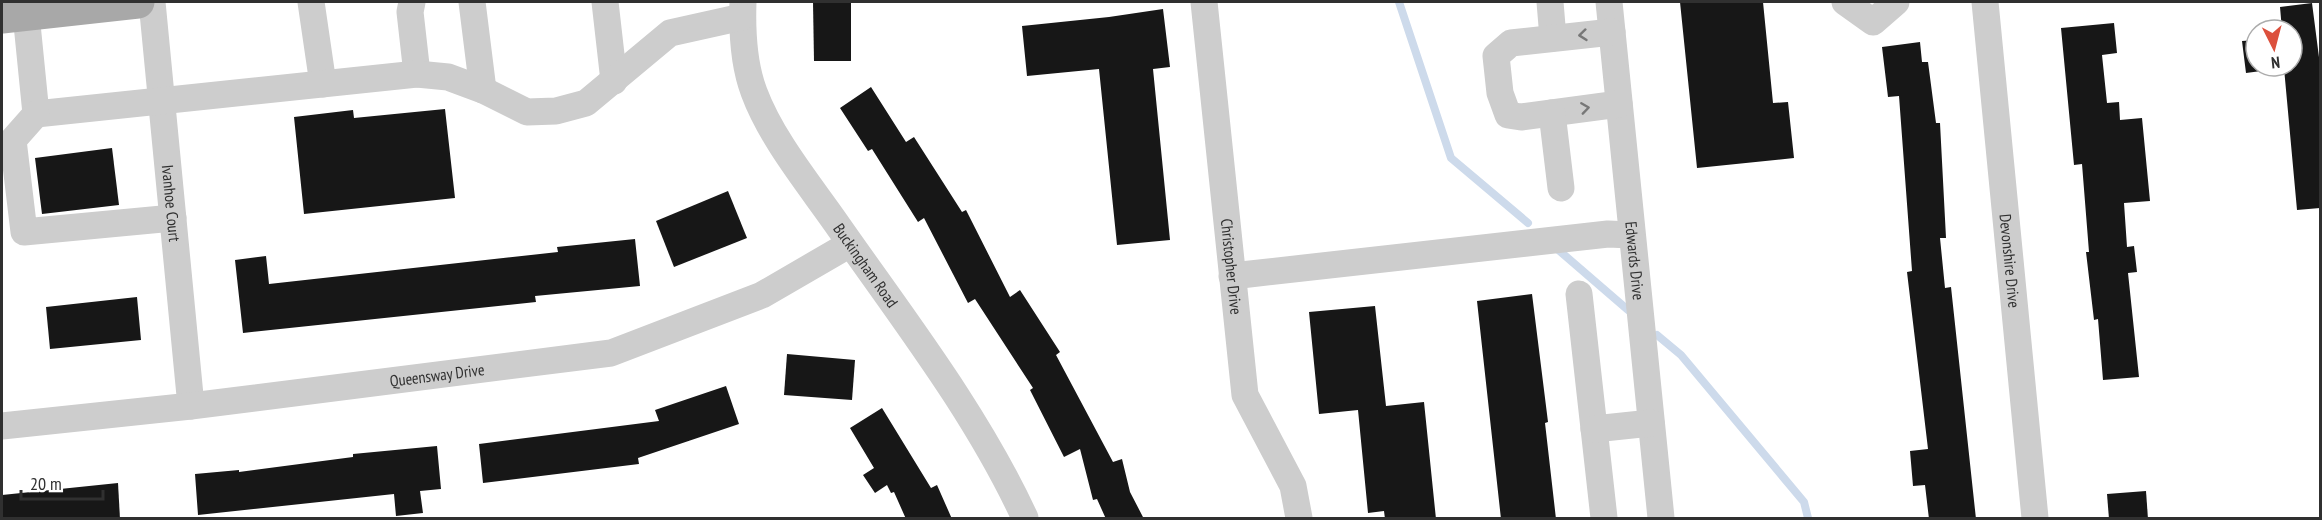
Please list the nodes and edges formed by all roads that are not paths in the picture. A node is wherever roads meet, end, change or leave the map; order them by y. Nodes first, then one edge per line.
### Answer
1 (138, 2) edge
2 (152, 2) edge
3 (310, 2) edge
4 (412, 2) edge
5 (472, 2) edge
6 (605, 2) edge
7 (1204, 2) edge
8 (1550, 2) edge
9 (1609, 2) edge
10 (1845, 2) edge
11 (1896, 2) edge
12 (1985, 2) edge
13 (742, 9) edge
14 (14, 15) edge
15 (1612, 32) junction
16 (1553, 38) junction
17 (417, 74) junction
18 (614, 81) junction
19 (323, 84) junction
20 (483, 90) junction
21 (162, 100) junction
22 (1619, 104) junction
23 (1552, 113) junction
24 (36, 114) junction
25 (1561, 188) dead end
26 (173, 218) junction
27 (1631, 235) junction
28 (850, 244) junction
29 (1232, 276) junction
30 (1579, 294) dead end
31 (191, 405) junction
32 (1651, 423) junction
33 (2, 426) edge
34 (1594, 429) junction
35 (1025, 519) edge
36 (1299, 519) edge
37 (1604, 519) edge
38 (1661, 519) edge
39 (2036, 519) edge

1 - 14 main road
2 - 21 street, Ivanhoe Court
3 - 19 street
4 - 17 street
5 - 20 street
6 - 18 street
7 - 29 street, Christopher Drive
8 - 16 street
9 - 15 street, Edwards Drive
10 - 11 street
12 - 39 street, Devonshire Drive
13 - 18 street
13 - 28 street, Buckingham Road
14 - 24 street
15 -> 16 street
15 - 22 street, Edwards Drive
16 - 23 street
17 - 19 street
17 - 20 street
18 - 20 street
19 - 21 street
21 - 24 street
21 - 26 street, Ivanhoe Court
23 -> 22 street
22 - 27 street, Edwards Drive
23 - 25 street
24 - 26 street
26 - 31 street, Ivanhoe Court
27 - 29 street
27 - 32 street, Edwards Drive
28 - 31 street, Queensway Drive
28 - 35 street, Buckingham Road
29 - 36 street, Christopher Drive
30 - 34 street
31 - 33 street, Queensway Drive
32 - 34 street
32 - 38 street, Edwards Drive
34 - 37 street

